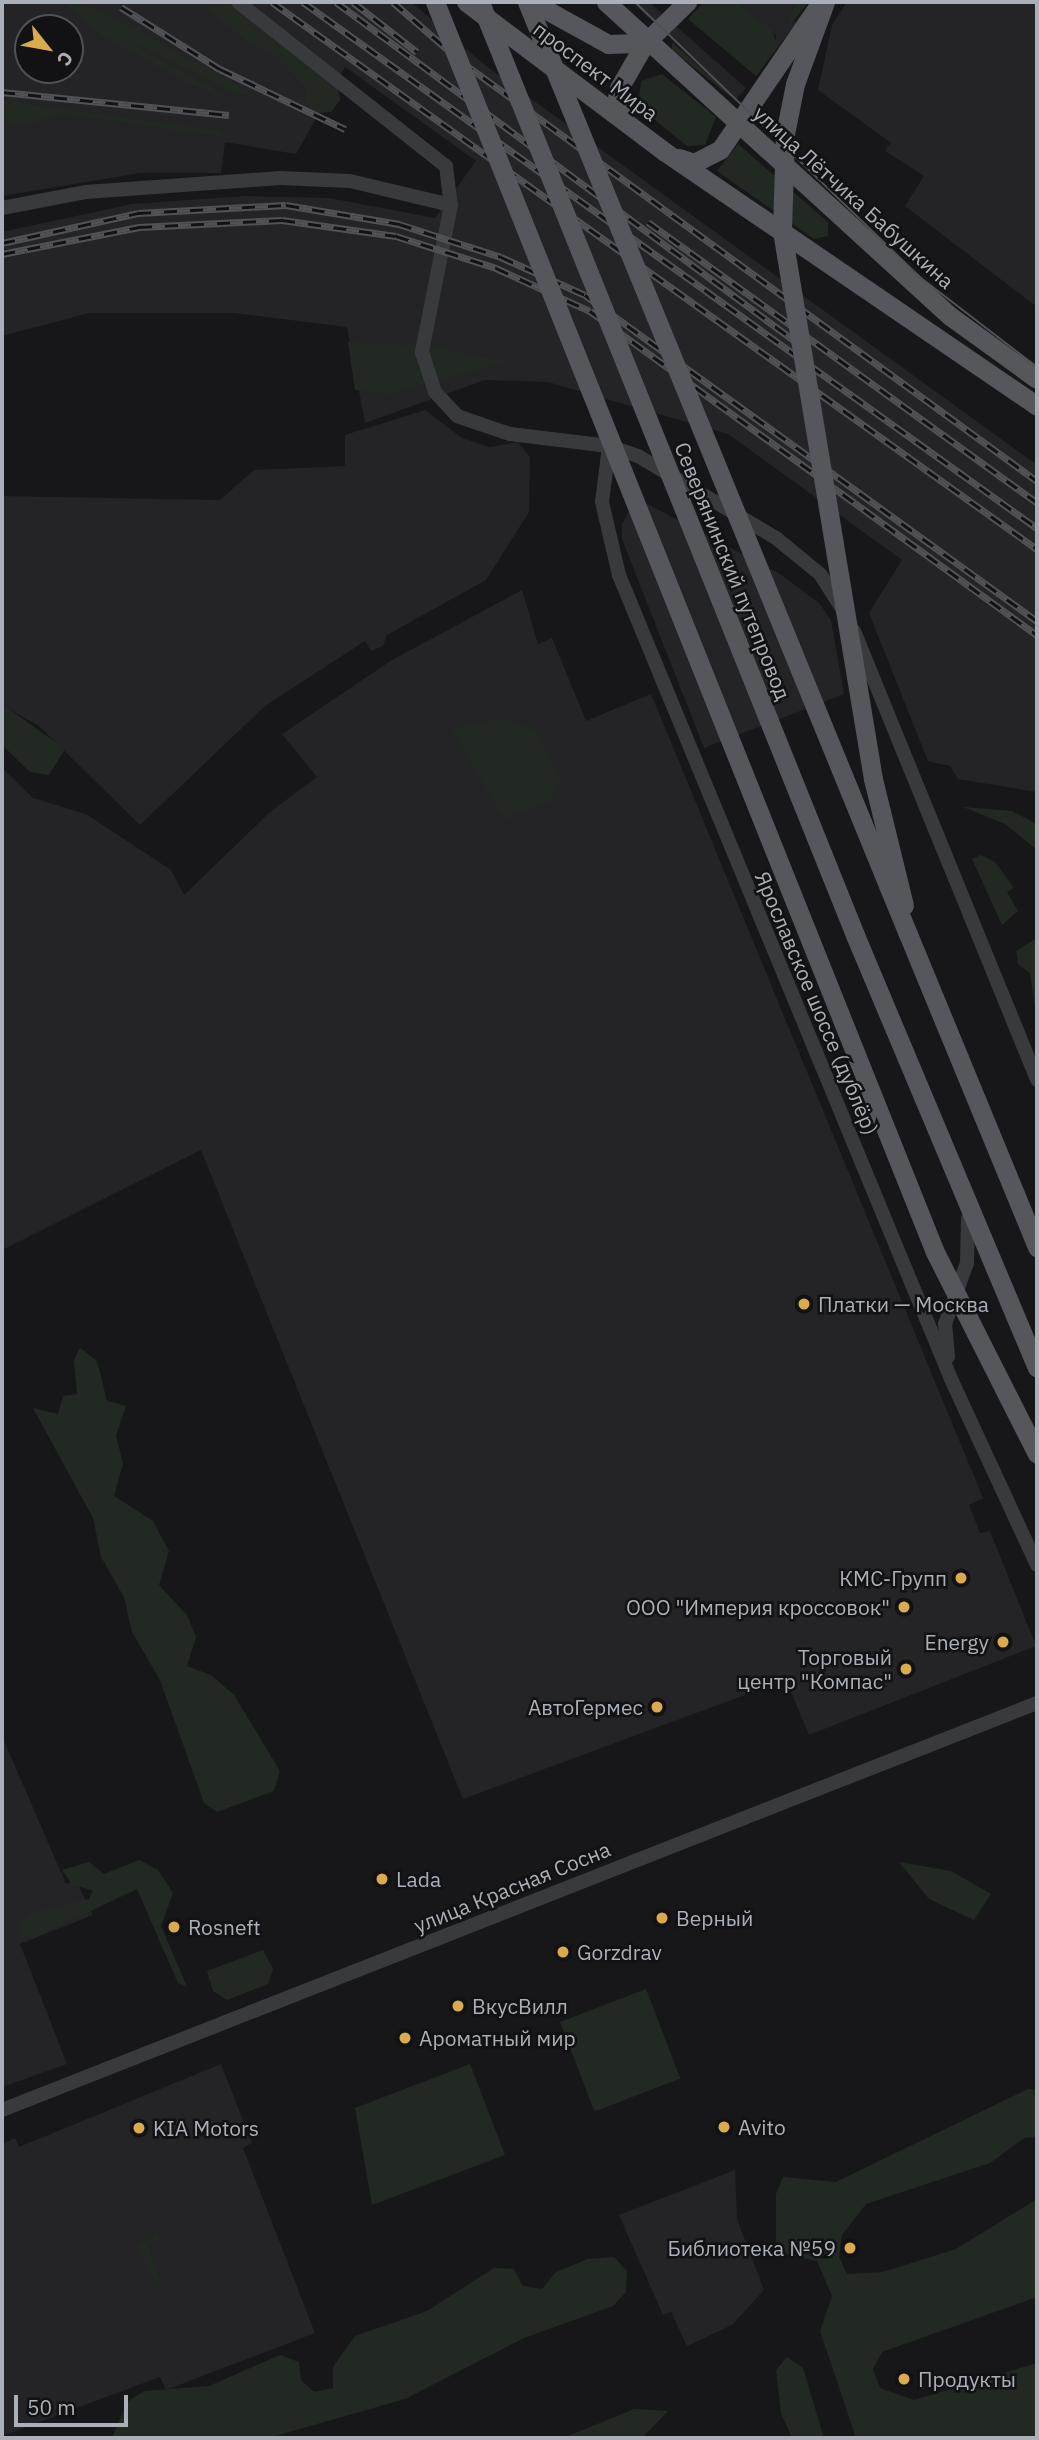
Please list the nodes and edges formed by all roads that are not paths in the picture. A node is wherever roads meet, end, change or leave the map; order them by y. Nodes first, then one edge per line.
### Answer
1 (238, 2) edge
2 (435, 2) edge
3 (466, 2) edge
4 (480, 2) edge
5 (529, 2) edge
6 (606, 2) edge
7 (687, 2) edge
8 (823, 2) edge
9 (645, 43) junction
10 (736, 120) junction
11 (626, 122) junction
12 (665, 152) junction
13 (450, 205) junction
14 (2, 208) edge
15 (1037, 379) edge
16 (1037, 406) edge
17 (609, 446) junction
18 (908, 934) junction
19 (1037, 1080) edge
20 (966, 1199) junction
21 (1037, 1247) edge
22 (1037, 1367) edge
23 (951, 1379) junction
24 (1037, 1454) edge
25 (1037, 1565) edge
26 (1037, 1703) edge
27 (2, 2110) edge

1 - 13 street
2 - 24 main road, bridge
3 - 11 main road, проспект Мира
4 - 20 main road, Северянинский путепровод, bridge
5 - 9 main road
5 - 18 main road, Северянинский путепровод, bridge
6 - 9 main road, улица Лётчика Бабушкина
7 - 9 main road
8 - 10 main road
8 - 18 main road, bridge
9 - 10 main road, улица Лётчика Бабушкина
9 - 11 main road
10 - 12 main road
10 - 15 main road, улица Лётчика Бабушкина
11 - 12 main road, проспект Мира
12 - 16 main road
13 - 14 street
13 - 17 street
17 - 19 street
17 - 23 street, Ярославское шоссе (дублёр)
18 - 21 main road, Северянинский путепровод
20 - 22 main road, Северянинский путепровод
20 - 23 street
23 - 25 street, Ярославское шоссе (дублёр)
26 - 27 street, улица Красная Сосна

